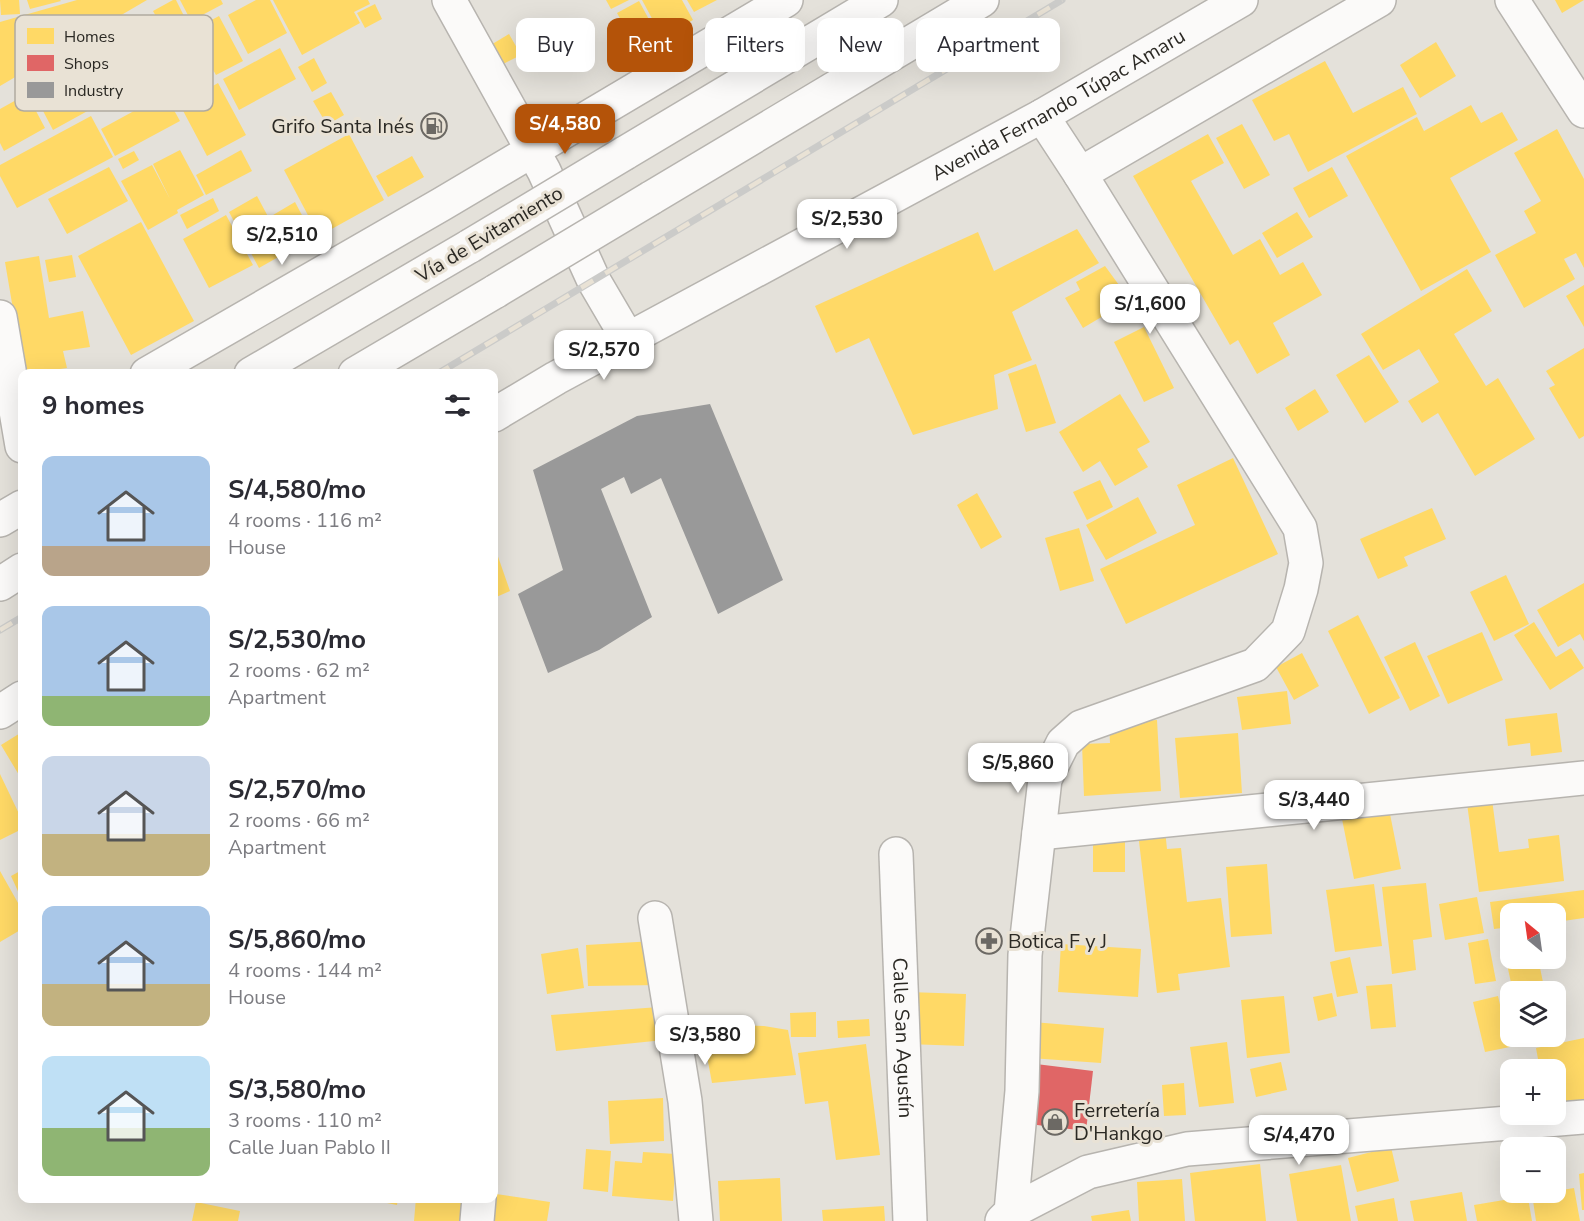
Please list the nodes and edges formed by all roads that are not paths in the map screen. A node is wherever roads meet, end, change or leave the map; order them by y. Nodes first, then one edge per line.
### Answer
1 (449, 0) edge
2 (786, 0) edge
3 (881, 0) edge
4 (982, 0) edge
5 (1240, 0) edge
6 (1379, 0) edge
7 (1512, 0) edge
8 (1584, 111) edge
9 (1042, 116) junction
10 (533, 150) junction
11 (1080, 174) junction
12 (0, 317) edge
13 (628, 339) junction
14 (156, 369) edge
15 (260, 369) edge
16 (363, 369) edge
17 (498, 413) edge
18 (18, 423) edge
19 (18, 448) edge
20 (0, 459) edge
21 (18, 509) edge
22 (0, 520) edge
23 (18, 573) edge
24 (0, 584) edge
25 (18, 701) edge
26 (0, 712) edge
27 (1584, 778) edge
28 (1039, 832) junction
29 (896, 855) dead end
30 (656, 918) dead end
31 (1584, 1117) edge
32 (479, 1203) edge
33 (1006, 1217) edge
34 (477, 1221) edge
35 (696, 1221) edge
36 (910, 1221) edge

1 - 10 main road
2 - 10 main road
3 - 15 main road, Vía de Evitamiento, bridge
4 - 16 main road, bridge
5 - 9 main road, Avenida Fernando Túpac Amaru
6 - 11 main road
7 - 8 main road
9 - 11 main road
9 - 13 main road, Avenida Fernando Túpac Amaru
10 - 13 main road
10 - 14 main road
11 - 28 main road
12 - 18 main road
13 - 17 main road, Avenida Fernando Túpac Amaru
19 - 20 main road
21 - 22 main road
23 - 24 main road
25 - 26 main road
27 - 28 main road
28 - 33 main road
29 - 36 main road, Calle San Agustín
30 - 35 main road
31 - 33 main road
32 - 34 main road

